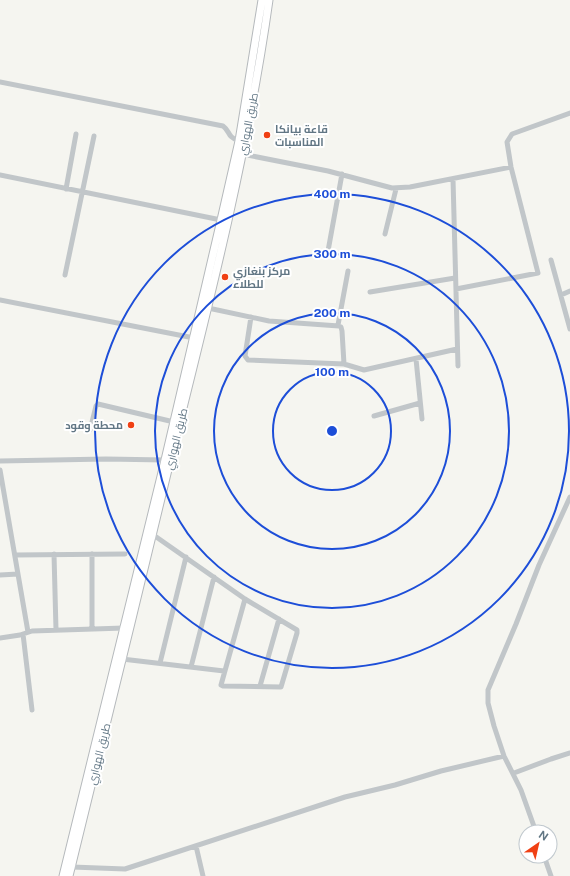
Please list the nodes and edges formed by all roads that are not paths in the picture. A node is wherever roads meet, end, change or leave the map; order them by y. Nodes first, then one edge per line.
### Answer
1 (262, 0) edge
2 (269, 0) edge
3 (0, 82) edge
4 (570, 112) edge
5 (245, 120) junction
6 (76, 134) dead end
7 (94, 136) dead end
8 (239, 141) junction
9 (242, 154) junction
10 (511, 167) junction
11 (342, 174) junction
12 (0, 175) edge
13 (453, 179) junction
14 (66, 189) junction
15 (396, 189) junction
16 (83, 192) junction
17 (221, 220) junction
18 (385, 234) dead end
19 (328, 251) dead end
20 (551, 260) dead end
21 (348, 271) dead end
22 (65, 275) dead end
23 (455, 278) junction
24 (456, 289) junction
25 (570, 291) edge
26 (370, 292) dead end
27 (561, 295) junction
28 (0, 300) edge
29 (208, 308) junction
30 (251, 318) junction
31 (338, 325) junction
32 (570, 329) edge
33 (194, 338) junction
34 (457, 349) junction
35 (416, 359) junction
36 (344, 364) junction
37 (458, 366) dead end
38 (420, 403) junction
39 (374, 416) dead end
40 (422, 419) dead end
41 (174, 422) junction
42 (90, 430) dead end
43 (165, 460) junction
44 (0, 461) edge
45 (0, 470) edge
46 (570, 497) edge
47 (152, 534) junction
48 (54, 554) junction
49 (92, 554) junction
50 (125, 554) dead end
51 (15, 555) junction
52 (186, 558) junction
53 (18, 574) junction
54 (0, 575) edge
55 (214, 577) junction
56 (245, 599) junction
57 (279, 619) junction
58 (92, 628) junction
59 (124, 628) junction
60 (56, 630) junction
61 (28, 632) junction
62 (23, 634) junction
63 (0, 638) edge
64 (122, 659) junction
65 (160, 663) junction
66 (192, 667) junction
67 (224, 671) junction
68 (260, 686) junction
69 (32, 710) dead end
70 (105, 715) junction
71 (570, 753) edge
72 (504, 756) junction
73 (514, 774) junction
74 (533, 824) edge
75 (196, 846) junction
76 (547, 864) edge
77 (72, 867) junction
78 (63, 876) edge
79 (69, 876) edge
80 (203, 876) edge
81 (551, 876) edge

1 - 5 highway, طريق الهواري
2 - 5 highway, طريق الهواري
3 - 8 street
4 - 10 street
5 - 8 highway, طريق الهواري
5 - 9 highway, طريق الهواري
6 - 14 street
7 - 16 street
8 - 17 highway, طريق الهواري
9 - 11 street
9 - 29 highway, طريق الهواري
10 - 13 street
10 - 24 street
11 - 15 street
11 - 19 street
12 - 14 street
13 - 15 street
13 - 23 street
14 - 16 street
15 - 18 street
16 - 17 street
16 - 22 street
17 - 33 highway, طريق الهواري
20 - 27 street
21 - 31 street
23 - 24 street
23 - 26 street
24 - 34 street
25 - 27 street
27 - 32 street
28 - 33 street
29 - 30 street
29 - 47 highway, طريق الهواري
30 - 31 street
30 - 36 street
31 - 36 street
33 - 41 highway, طريق الهواري
34 - 35 street
34 - 37 street
35 - 36 street
35 - 38 street
38 - 39 street
38 - 40 street
41 - 42 street
41 - 43 highway, طريق الهواري
43 - 44 street
43 - 59 highway, طريق الهواري
45 - 51 street
46 - 72 street
47 - 52 street
47 - 64 highway, طريق الهواري
48 - 49 street
48 - 51 street
48 - 60 street
49 - 50 street
49 - 58 street
51 - 53 street
52 - 55 street
52 - 65 street
53 - 54 street
53 - 61 street
55 - 56 street
55 - 66 street
56 - 57 street
56 - 67 street
57 - 68 street
57 - 68 street
58 - 59 street
58 - 60 street
59 - 70 highway, طريق الهواري
60 - 61 street
61 - 62 street
62 - 63 street
62 - 69 street
64 - 65 street
64 - 70 highway, طريق الهواري
65 - 66 street
66 - 67 street
67 - 68 street
70 - 77 highway, طريق الهواري
70 - 78 highway, طريق الهواري
71 - 73 street
72 - 73 street
72 - 75 street
73 - 74 street
75 - 77 street
75 - 80 street
76 - 81 street
77 - 79 highway, طريق الهواري

